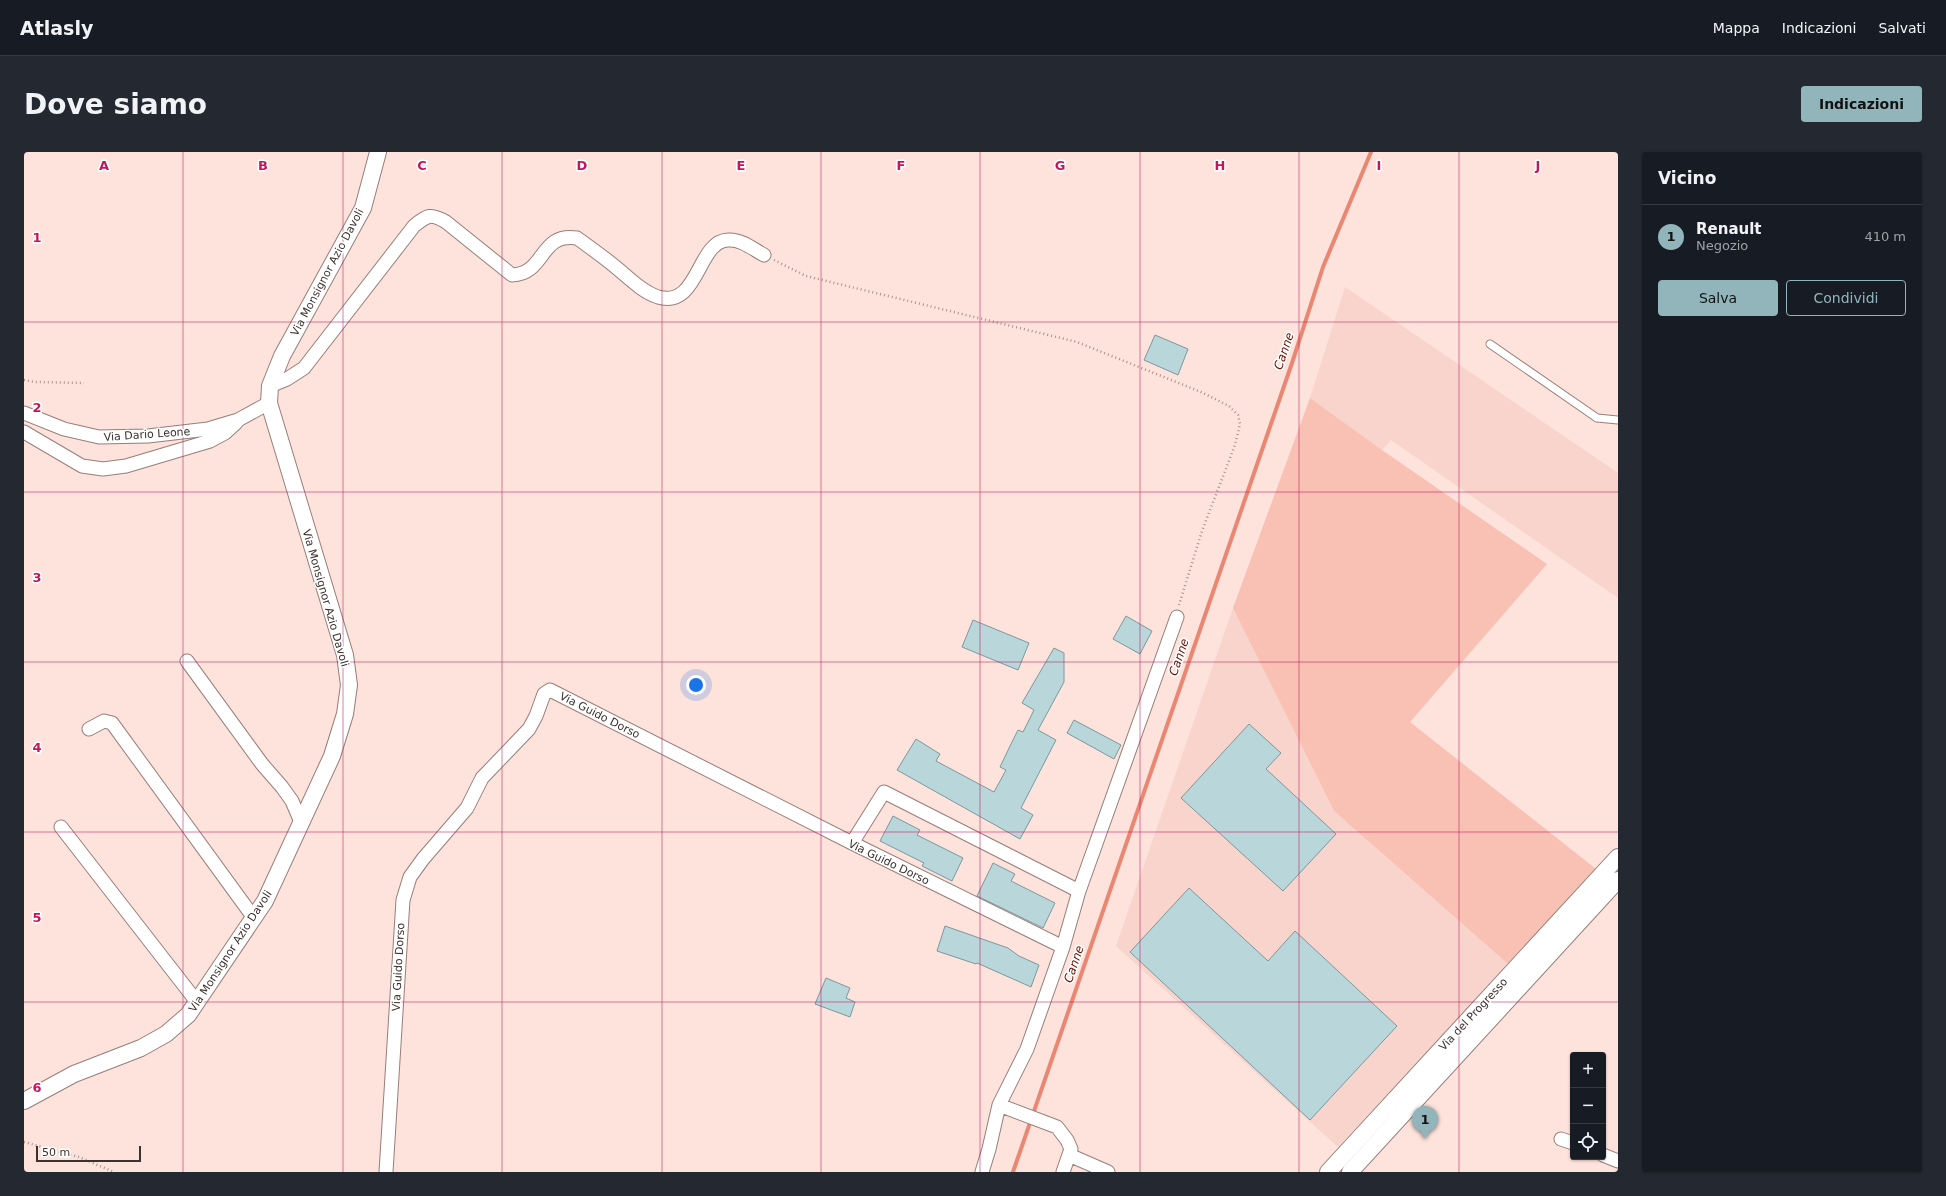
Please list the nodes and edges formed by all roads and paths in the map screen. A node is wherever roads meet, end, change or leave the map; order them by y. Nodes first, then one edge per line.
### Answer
1 (378, 152) edge
2 (764, 255) joint
3 (1490, 344) dead end
4 (24, 380) edge
5 (84, 383) dead end
6 (270, 386) junction
7 (269, 402) junction
8 (24, 413) edge
9 (238, 420) junction
10 (1618, 420) edge
11 (24, 432) edge
12 (1177, 617) joint
13 (187, 662) dead end
14 (89, 728) dead end
15 (301, 822) junction
16 (61, 827) dead end
17 (852, 843) junction
18 (1618, 857) edge
19 (1618, 880) edge
20 (1079, 891) junction
21 (254, 918) junction
22 (1062, 947) junction
23 (197, 1002) junction
24 (24, 1101) edge
25 (999, 1105) junction
26 (24, 1142) edge
27 (1069, 1155) junction
28 (1606, 1156) edge
29 (1618, 1161) edge
30 (114, 1172) edge
31 (386, 1172) edge
32 (982, 1172) edge
33 (1063, 1172) edge
34 (1108, 1172) edge
35 (1328, 1172) edge
36 (1350, 1172) edge

1 - 6 street, Via Monsignor Azio Davoli
2 - 6 street
2 - 12 path
3 - 10 lane
4 - 5 path
6 - 7 street, Via Monsignor Azio Davoli
7 - 9 street, Via Dario Leone
7 - 15 street, Via Monsignor Azio Davoli
8 - 9 street, Via Dario Leone
9 - 11 street
12 - 20 street
13 - 15 street
14 - 21 street
15 - 21 street, Via Monsignor Azio Davoli
16 - 23 street
17 - 20 street
17 - 22 street, Via Guido Dorso
17 - 31 street, Via Guido Dorso
18 - 35 street, Via del Progresso
19 - 36 street, Via del Progresso
20 - 22 street
21 - 23 street, Via Monsignor Azio Davoli
22 - 25 street
23 - 24 street, Via Monsignor Azio Davoli
25 - 27 street
25 - 32 street
26 - 30 path
27 - 33 street
27 - 34 street
28 - 29 street

